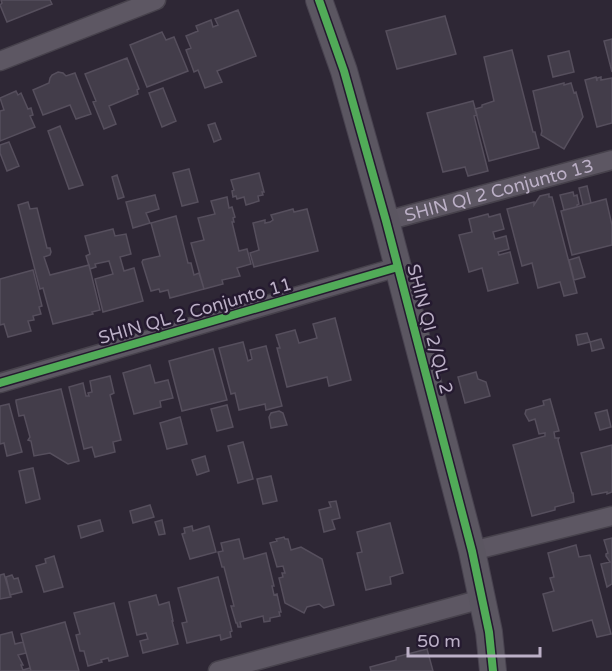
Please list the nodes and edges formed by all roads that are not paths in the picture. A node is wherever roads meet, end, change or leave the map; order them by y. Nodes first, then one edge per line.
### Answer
1 (156, 0) edge
2 (319, 0) edge
3 (0, 61) edge
4 (612, 160) edge
5 (386, 221) junction
6 (398, 267) junction
7 (0, 384) edge
8 (612, 516) edge
9 (472, 551) junction
10 (483, 599) junction
11 (489, 632) junction
12 (218, 671) edge
13 (493, 671) edge
14 (510, 671) edge

1 - 3 street
2 - 5 street, SHIN QI 2/QL 2
4 - 5 street, SHIN QI 2 Conjunto 13
5 - 6 street, SHIN QI 2/QL 2
6 - 7 street, SHIN QL 2 Conjunto 11
6 - 9 street, SHIN QI 2/QL 2
8 - 9 street
9 - 10 street, SHIN QI 2/QL 2
10 - 11 street, SHIN QI 2/QL 2
10 - 12 street
11 - 13 street, SHIN QI 2/QL 2
11 - 14 street, SHIN QI 2/QL 2

